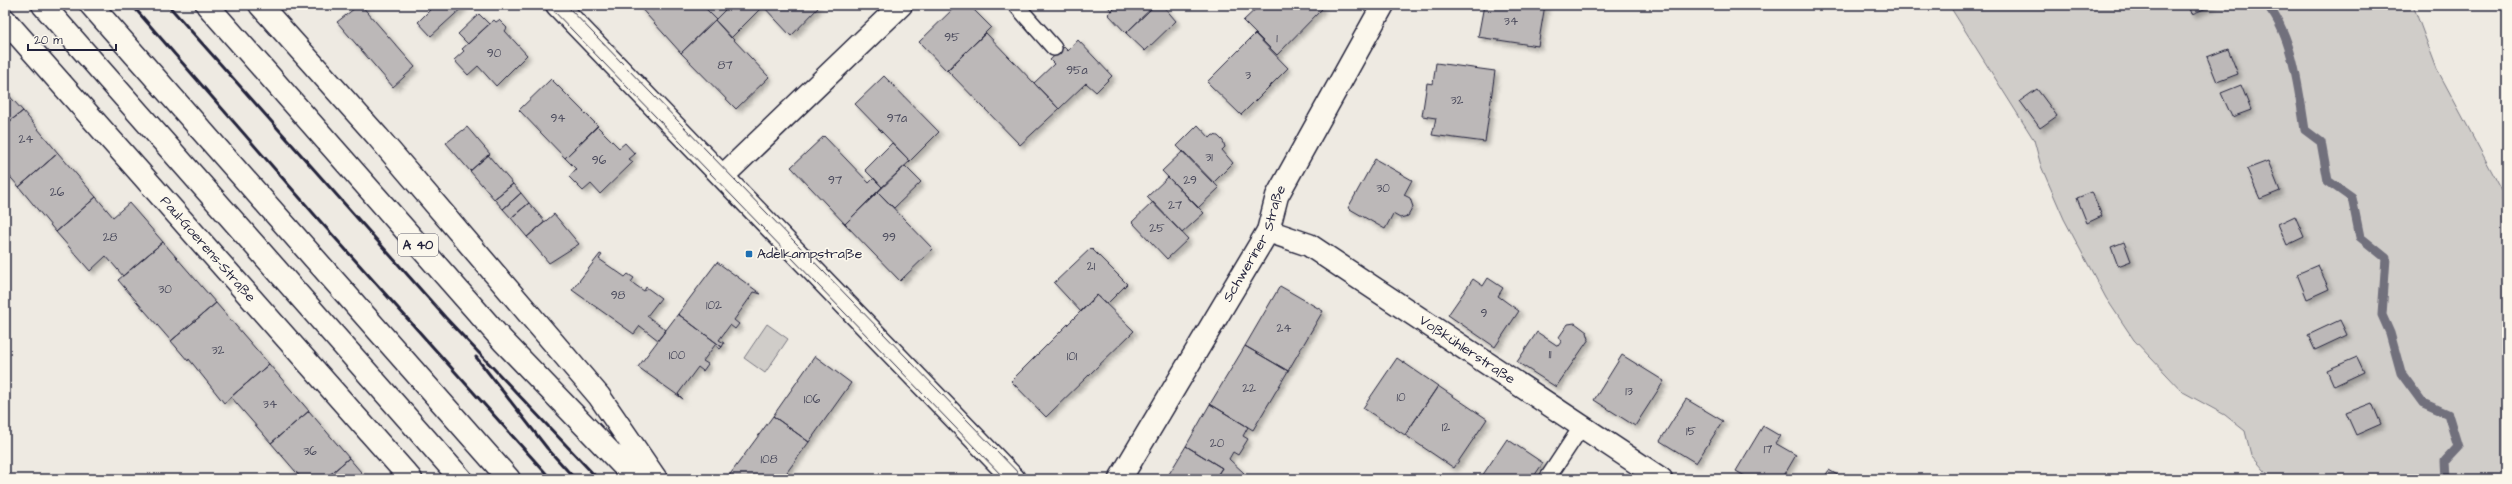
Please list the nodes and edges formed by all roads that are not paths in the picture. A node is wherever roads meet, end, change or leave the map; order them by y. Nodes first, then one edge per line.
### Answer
1 (43, 5) edge
2 (91, 5) edge
3 (207, 5) edge
4 (260, 5) edge
5 (557, 5) edge
6 (901, 5) edge
7 (1016, 5) edge
8 (1378, 7) edge
9 (5, 20) edge
10 (1054, 48) dead end
11 (723, 176) junction
12 (1268, 231) junction
13 (1582, 426) junction
14 (411, 479) edge
15 (461, 479) edge
16 (509, 479) edge
17 (636, 479) edge
18 (656, 479) edge
19 (1014, 479) edge
20 (1120, 479) edge
21 (1547, 479) edge
22 (1661, 479) edge

1 - 15 main road
2 - 16 main road
3 - 17 main road, A 40
4 - 18 main road
5 - 11 main road
6 - 11 main road
7 - 10 lane
8 - 12 main road, Schweriner Straße
9 - 14 main road, Paul-Goerens-Straße
11 - 19 main road
12 - 13 main road, Voßkühlerstraße
12 - 20 main road, Schweriner Straße
13 - 21 lane
13 - 22 main road, Voßkühlerstraße

